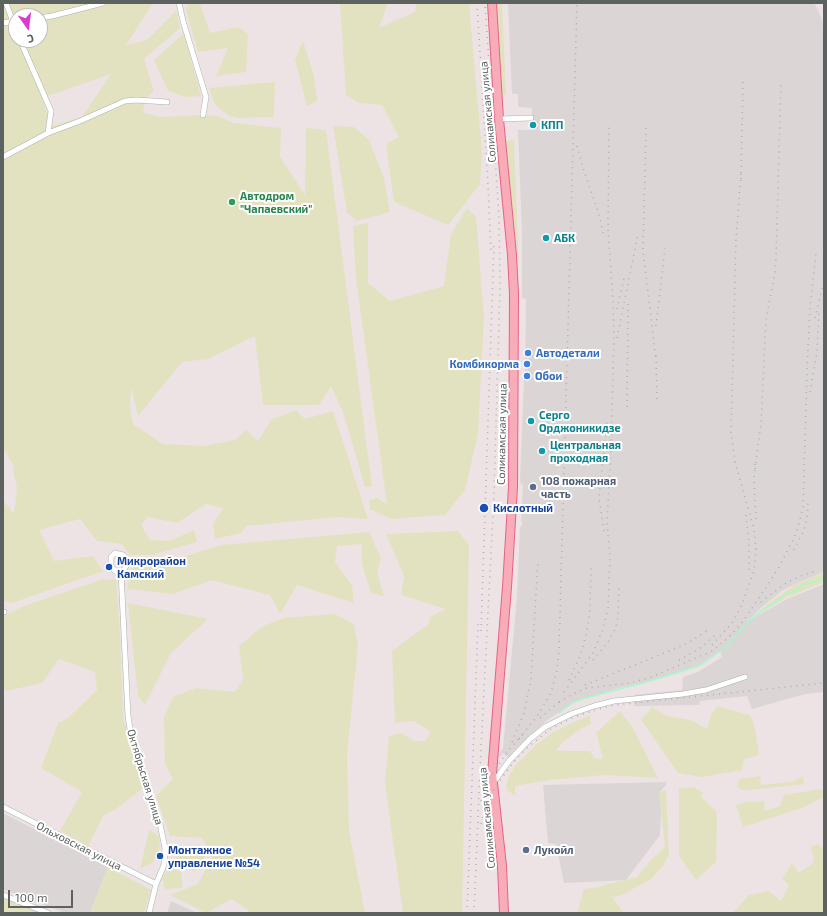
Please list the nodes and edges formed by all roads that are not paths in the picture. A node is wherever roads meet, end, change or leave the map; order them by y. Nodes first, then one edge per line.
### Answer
1 (103, 3) edge
2 (179, 3) edge
3 (492, 3) edge
4 (48, 17) edge
5 (23, 48) edge
6 (167, 102) dead end
7 (203, 116) dead end
8 (531, 118) dead end
9 (498, 119) junction
10 (48, 133) junction
11 (3, 157) edge
12 (121, 572) dead end
13 (745, 677) dead end
14 (493, 783) junction
15 (3, 807) edge
16 (156, 884) junction
17 (3, 895) edge
18 (48, 913) edge
19 (148, 913) edge
20 (504, 913) edge

1 - 4 street
2 - 7 street
3 - 9 main road, Соликамская улица
5 - 10 street
6 - 10 street
8 - 9 street
9 - 14 main road, Соликамская улица
10 - 11 street
12 - 16 street, Октябрьская улица
13 - 14 street
14 - 20 main road, Соликамская улица
15 - 16 street, Ольховская улица
16 - 19 street, Октябрьская улица
17 - 18 street

